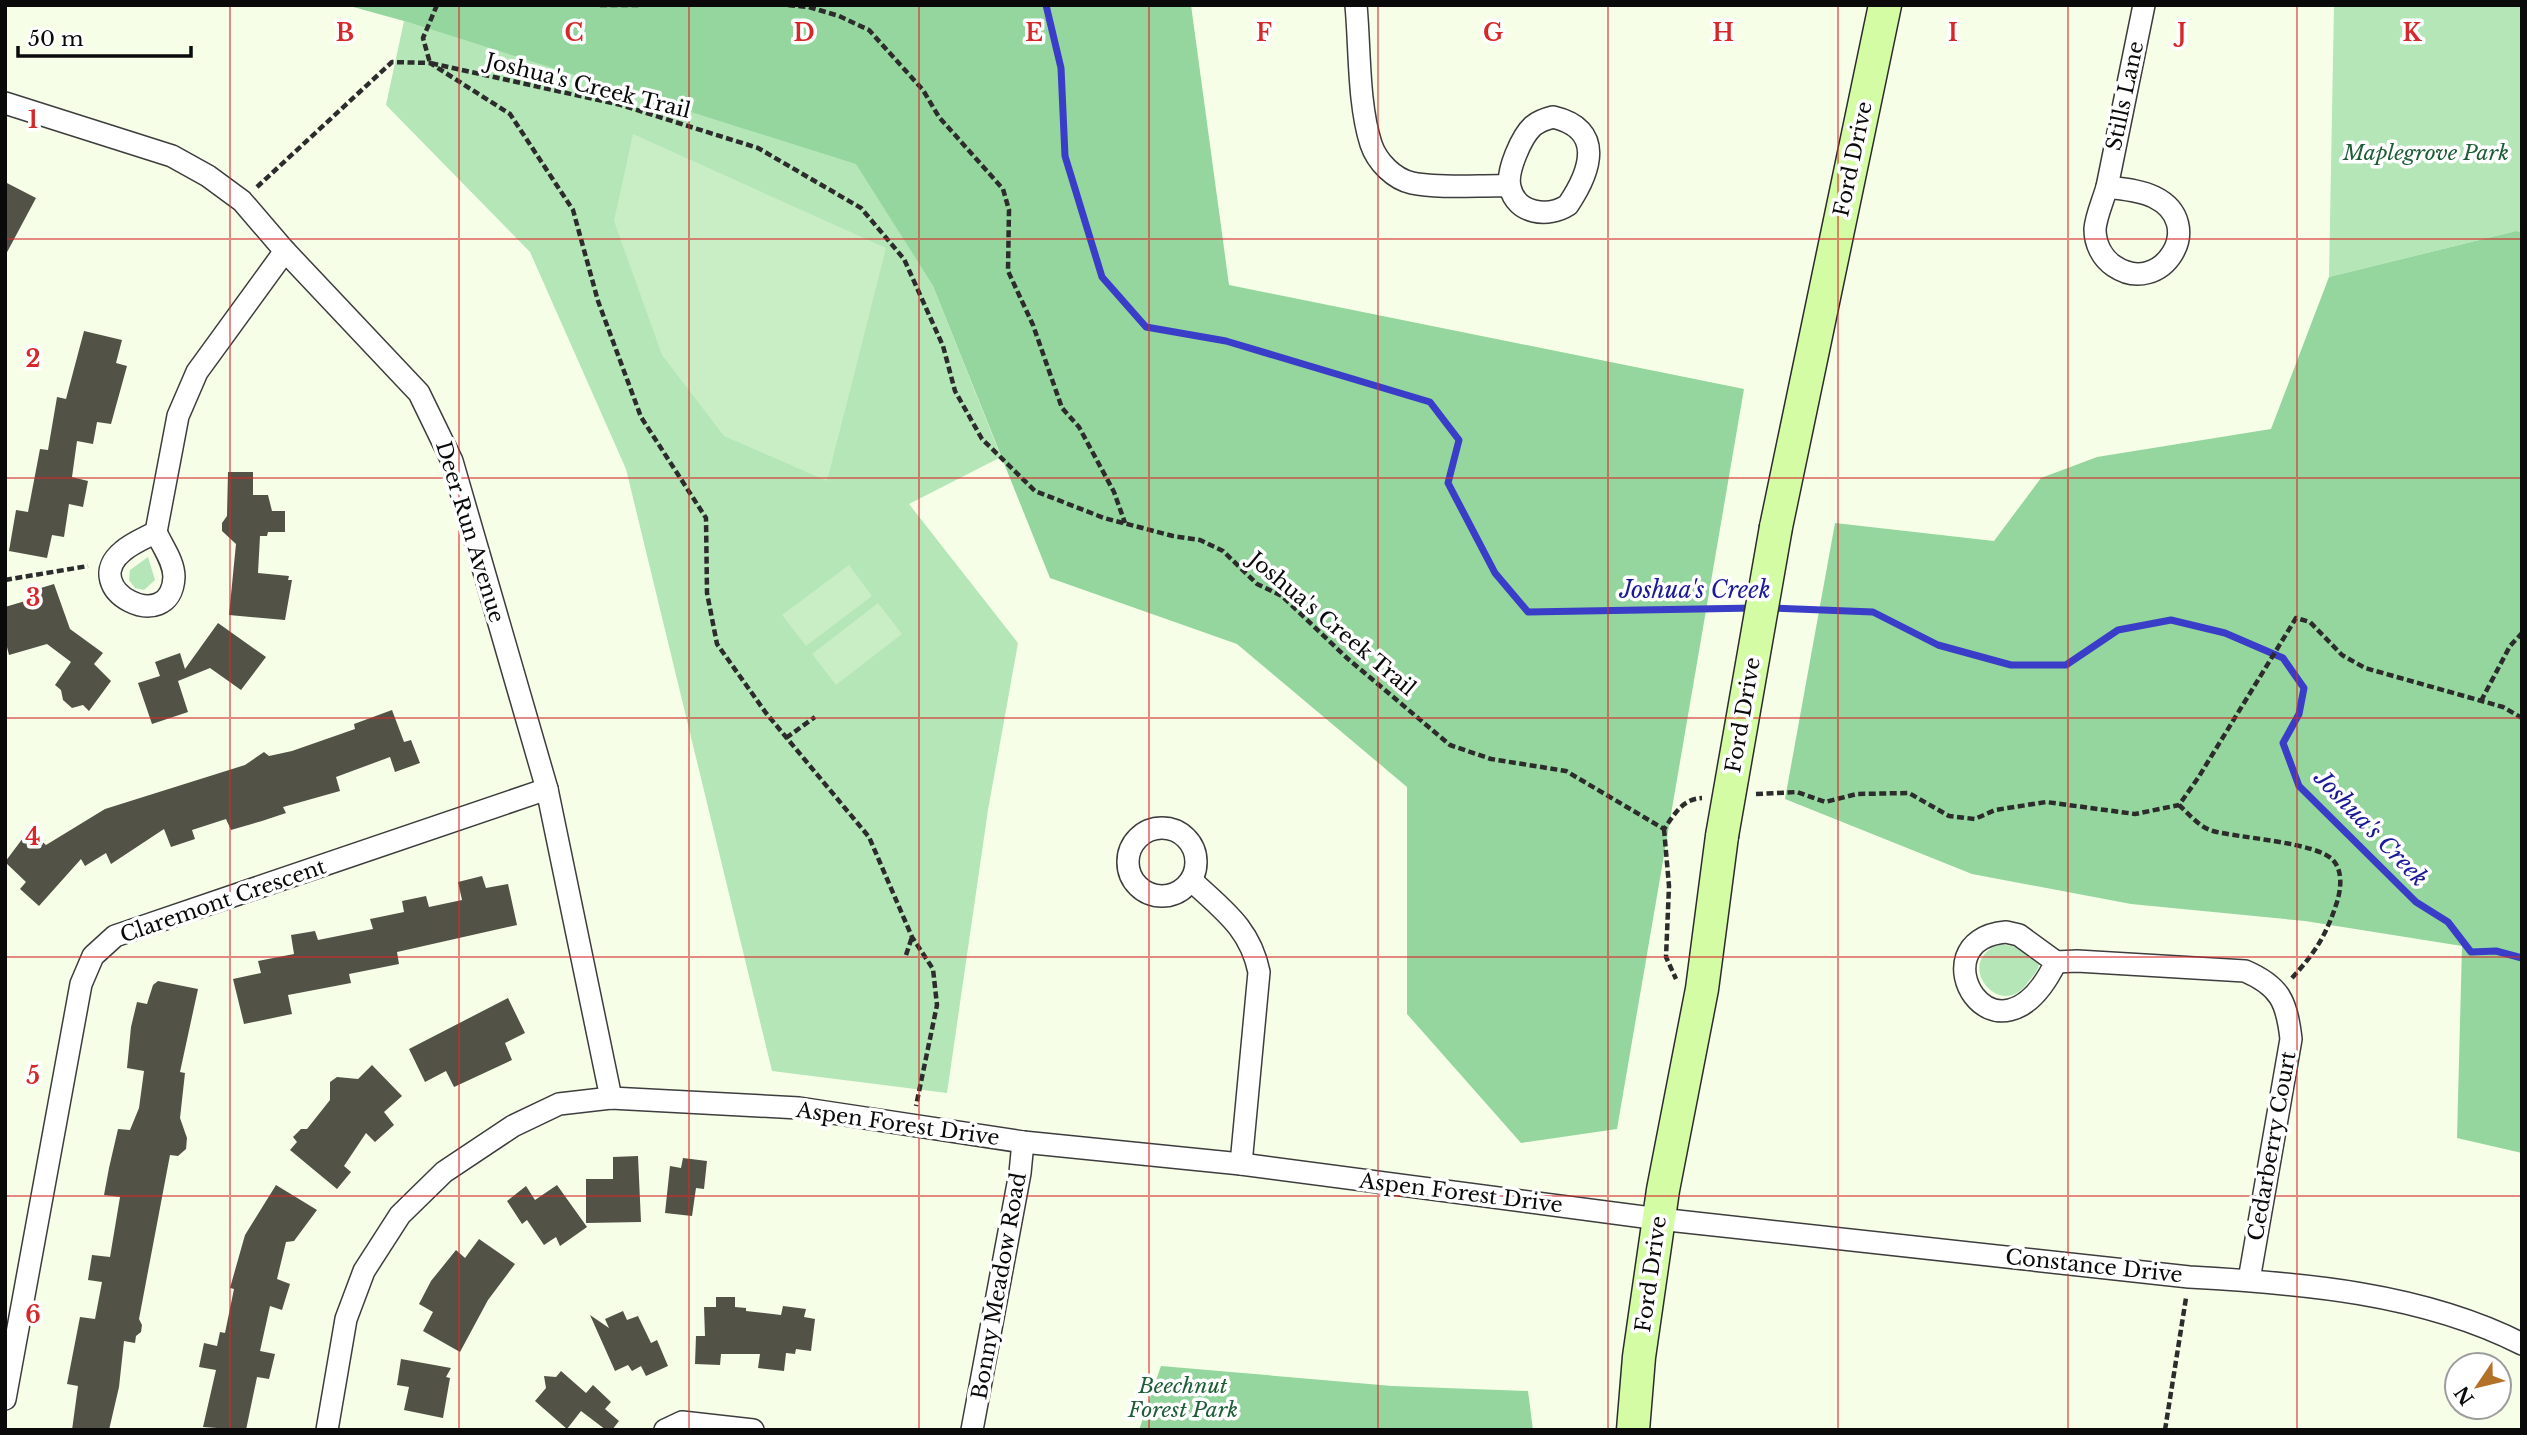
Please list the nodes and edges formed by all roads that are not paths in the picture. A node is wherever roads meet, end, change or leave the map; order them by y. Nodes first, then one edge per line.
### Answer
1 (1356, 5) edge
2 (1885, 5) edge
3 (2144, 5) edge
4 (5, 103) edge
5 (1509, 186) junction
6 (2106, 187) junction
7 (285, 251) junction
8 (156, 532) dead end
9 (547, 789) junction
10 (1191, 880) dead end
11 (2056, 962) dead end
12 (611, 1098) junction
13 (1023, 1142) junction
14 (1241, 1164) junction
15 (1659, 1219) junction
16 (2249, 1280) junction
17 (2522, 1344) edge
18 (5, 1399) edge
19 (327, 1430) edge
20 (665, 1430) edge
21 (753, 1430) edge
22 (972, 1430) edge
23 (1633, 1430) edge

1 - 5 street
2 - 15 main road, Ford Drive, bridge
3 - 6 street, Stills Lane
4 - 7 street, Deer Run Avenue
5 - 5 street
6 - 6 street, Stills Lane
7 - 8 street
7 - 9 street, Deer Run Avenue
9 - 12 street, Deer Run Avenue
9 - 18 street, Claremont Crescent
10 - 14 street
11 - 16 street, Cedarberry Court
12 - 13 street, Aspen Forest Drive
12 - 19 street, Aspen Forest Drive
13 - 14 street, Aspen Forest Drive
13 - 22 street, Bonny Meadow Road
14 - 15 street, Aspen Forest Drive
15 - 16 street, Constance Drive
15 - 23 main road, Ford Drive
16 - 17 street, Constance Drive
20 - 21 street

